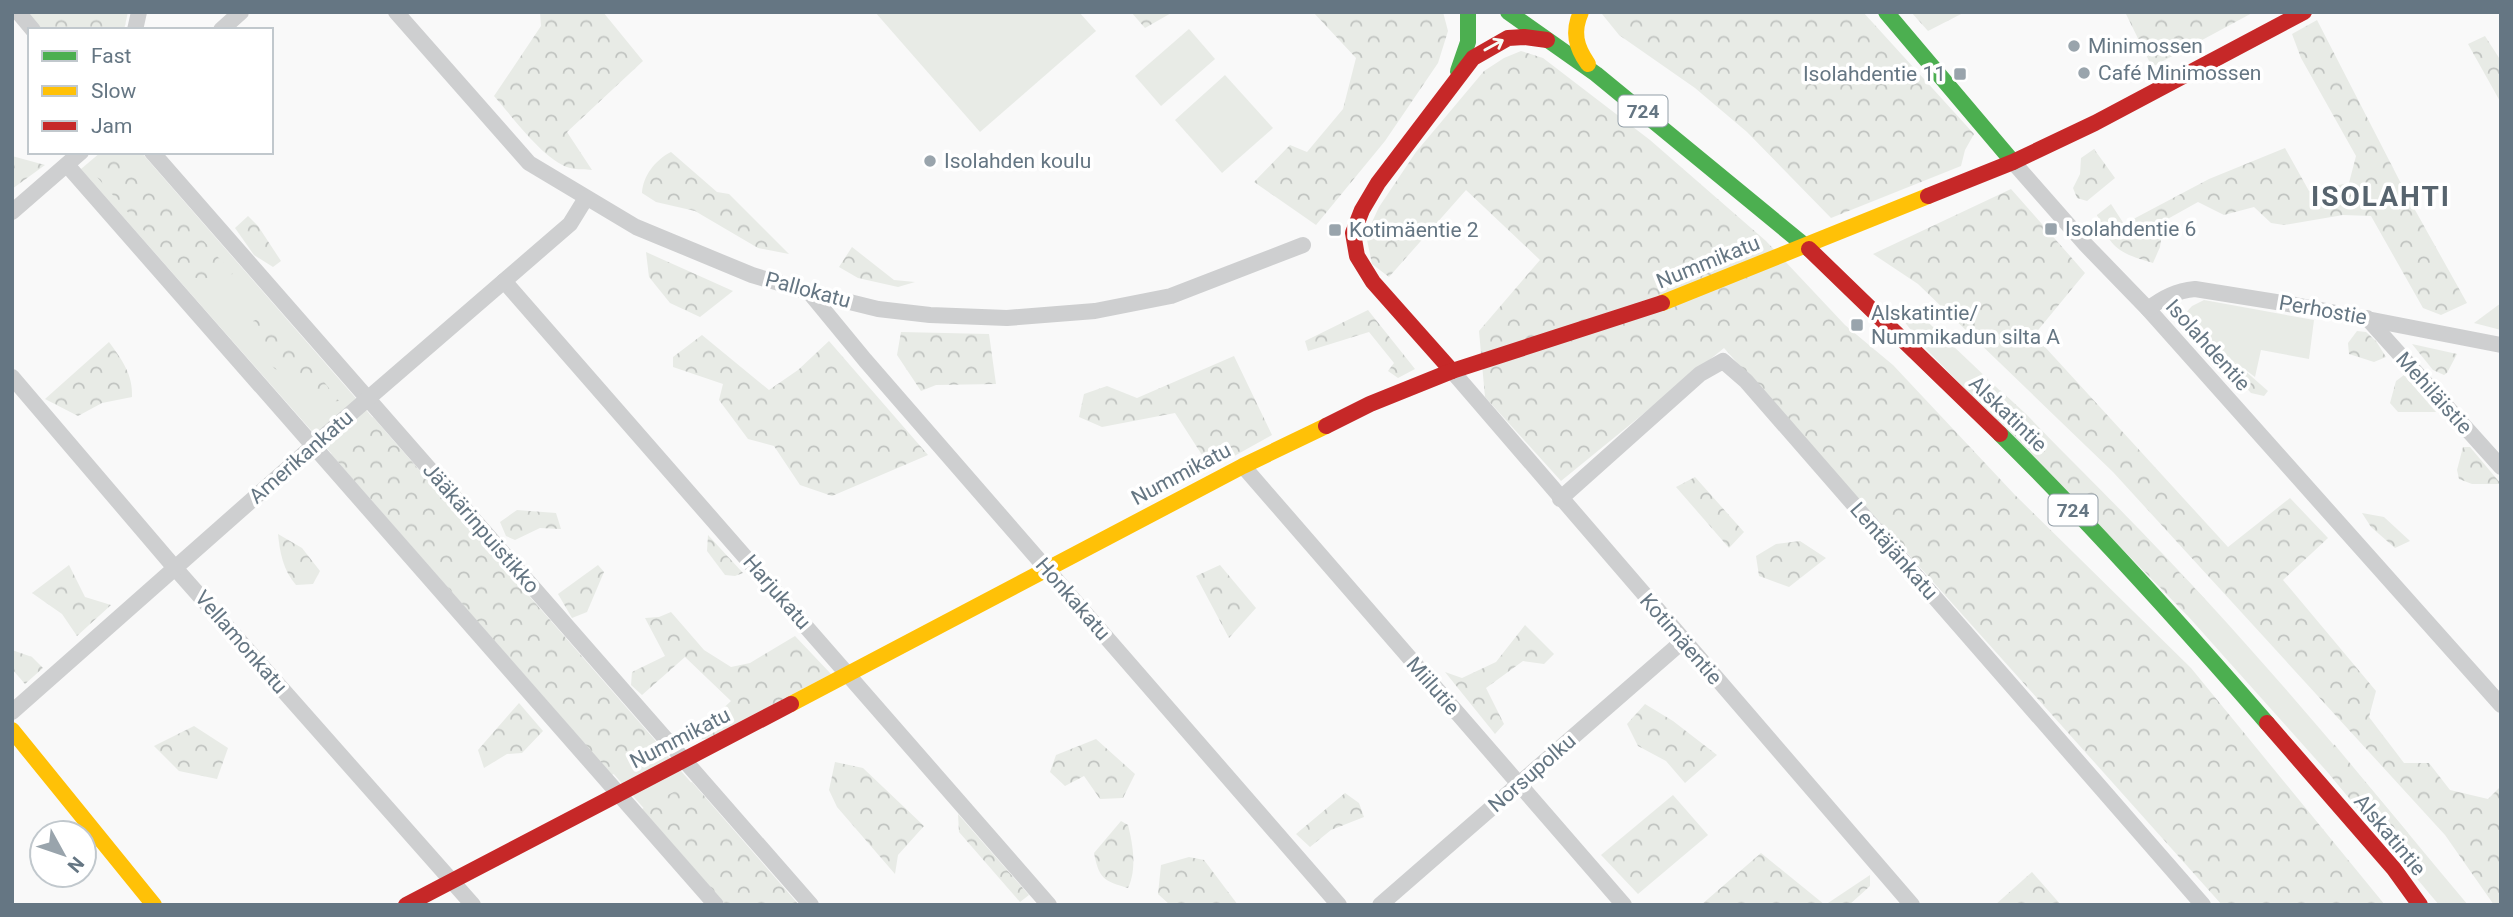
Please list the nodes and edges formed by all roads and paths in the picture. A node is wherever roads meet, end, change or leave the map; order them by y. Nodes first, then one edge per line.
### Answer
1 (18, 12) edge
2 (241, 12) edge
3 (396, 12) edge
4 (1468, 12) edge
5 (1508, 12) edge
6 (1581, 12) edge
7 (1886, 12) edge
8 (2304, 12) edge
9 (31, 28) edge
10 (223, 28) edge
11 (1552, 41) junction
12 (1595, 74) junction
13 (1450, 87) junction
14 (79, 154) edge
15 (154, 154) edge
16 (2013, 162) junction
17 (67, 165) junction
18 (586, 198) junction
19 (12, 212) edge
20 (1303, 245) dead end
21 (505, 281) junction
22 (809, 292) junction
23 (2148, 309) junction
24 (2367, 318) junction
25 (2501, 345) edge
26 (1452, 371) junction
27 (12, 377) edge
28 (368, 398) junction
29 (313, 446) junction
30 (1242, 466) junction
31 (2501, 467) edge
32 (1560, 499) junction
33 (175, 568) junction
34 (1046, 569) junction
35 (1683, 641) junction
36 (849, 674) junction
37 (2501, 705) edge
38 (12, 712) edge
39 (12, 730) edge
40 (684, 760) junction
41 (1518, 785) junction
42 (618, 793) junction
43 (452, 881) junction
44 (154, 905) edge
45 (406, 905) edge
46 (473, 905) edge
47 (716, 905) edge
48 (811, 905) edge
49 (1049, 905) edge
50 (1339, 905) edge
51 (1380, 905) edge
52 (1624, 905) edge
53 (1912, 905) edge
54 (2203, 905) edge
55 (2420, 905) edge

1 - 9 street
2 - 10 street
3 - 18 street, Pallokatu
4 - 13 street
5 - 11 street, Alskatintie / 724
6 - 12 street
7 - 16 street, Isolahdentie
8 - 16 street, Nummikatu
11 - 12 street, Alskatintie / 724
13 -> 11 street
12 - 55 street, Alskatintie / 724
13 - 26 street
14 - 17 street
15 - 28 street, Jääkärinpuistikko
16 - 23 street, Isolahdentie
16 - 26 street, Nummikatu
17 - 19 street
17 - 29 street
18 - 21 street, Amerikankatu
18 - 22 street, Pallokatu
20 - 22 street, Pallokatu
21 - 28 street, Amerikankatu
21 - 36 street, Harjukatu
22 - 34 street, Honkakatu
23 - 24 street, Perhostie
23 - 37 street, Isolahdentie
24 - 25 street, Perhostie
24 - 31 street, Mehiläistie
26 - 30 street, Nummikatu
26 - 32 street, Kotimäentie
27 - 33 street, Vellamonkatu
28 - 29 street, Amerikankatu
28 - 40 street, Jääkärinpuistikko
29 - 33 street, Amerikankatu
29 - 42 street
30 - 34 street, Nummikatu
30 - 41 street, Miilutie
32 - 35 street, Kotimäentie
32 - 54 street, Lentäjänkatu
33 - 38 street, Amerikankatu
33 - 43 street, Vellamonkatu
34 - 36 street, Nummikatu
34 - 50 street, Honkakatu
35 - 41 street, Norsupolku
35 - 53 street, Kotimäentie
36 - 40 street, Nummikatu
36 - 49 street, Harjukatu
39 - 44 street
40 - 42 street, Nummikatu
40 - 48 street, Jääkärinpuistikko
41 - 51 street, Norsupolku
41 - 52 street, Miilutie
42 - 43 street, Nummikatu
42 - 47 street
43 - 45 street, Nummikatu
43 - 46 street, Vellamonkatu

